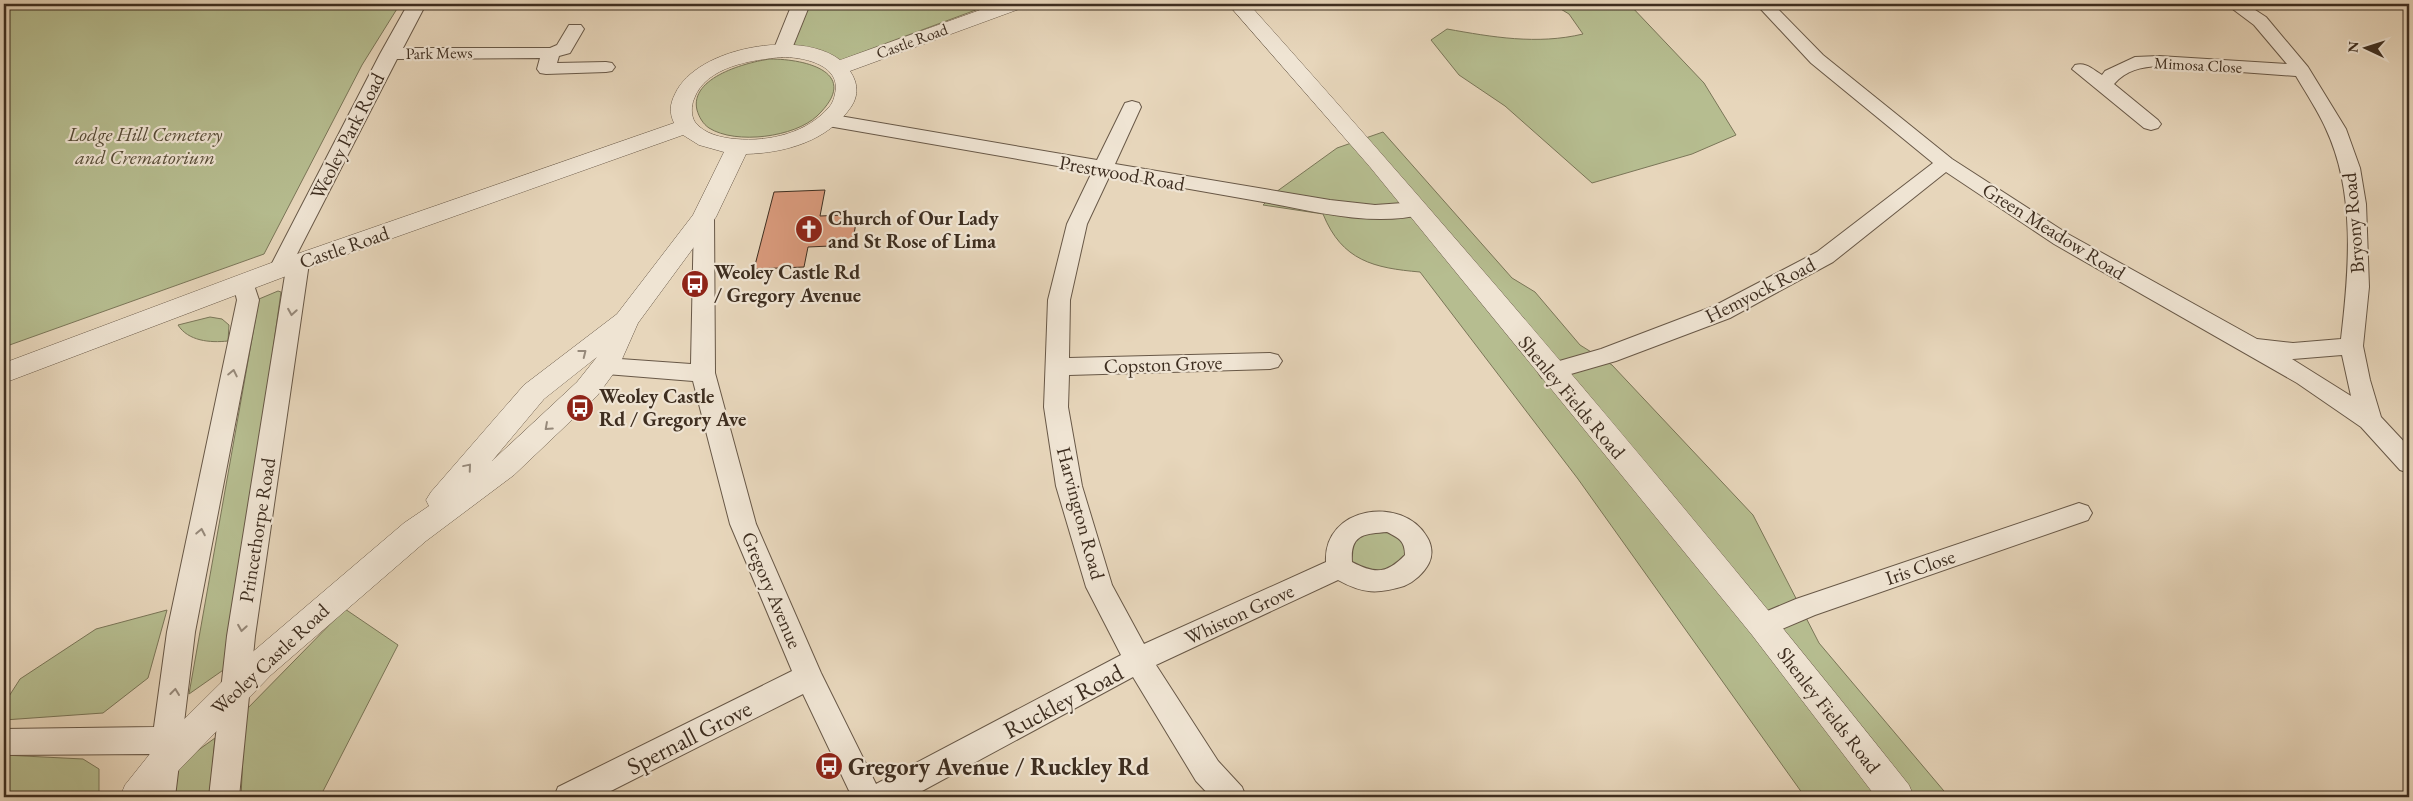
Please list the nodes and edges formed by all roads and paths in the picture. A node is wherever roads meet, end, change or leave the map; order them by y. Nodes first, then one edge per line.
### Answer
1 (417, 4) edge
2 (801, 4) edge
3 (1015, 4) edge
4 (1238, 4) edge
5 (1764, 4) edge
6 (2236, 4) edge
7 (575, 30) dead end
8 (782, 51) junction
9 (551, 53) junction
10 (389, 54) junction
11 (606, 67) dead end
12 (839, 68) junction
13 (2081, 69) dead end
14 (2302, 71) junction
15 (2103, 85) junction
16 (1132, 107) dead end
17 (828, 120) junction
18 (2151, 124) dead end
19 (686, 126) junction
20 (738, 147) junction
21 (1945, 163) junction
22 (1102, 169) junction
23 (1417, 209) junction
24 (704, 217) junction
25 (289, 266) junction
26 (244, 284) junction
27 (626, 320) junction
28 (2247, 345) junction
29 (2352, 346) junction
30 (1270, 361) dead end
31 (606, 366) junction
32 (1057, 367) junction
33 (1550, 372) junction
34 (4, 373) edge
35 (703, 373) junction
36 (2370, 421) junction
37 (2409, 463) edge
38 (2079, 512) dead end
39 (415, 532) junction
40 (1339, 568) dead end
41 (1763, 626) junction
42 (1138, 660) junction
43 (809, 676) junction
44 (234, 689) junction
45 (4, 742) edge
46 (166, 751) junction
47 (137, 797) edge
48 (160, 797) edge
49 (224, 797) edge
50 (569, 797) edge
51 (867, 797) edge
52 (882, 797) edge
53 (1230, 797) edge
54 (1897, 797) edge

1 - 10 street, Weoley Park Road
2 - 8 street
3 - 12 street, Castle Road
4 - 23 street, Shenley Fields Road
5 - 21 street, Green Meadow Road
6 - 14 street, Bryony Road
7 - 9 street
8 - 12 street
8 - 19 street
9 - 10 street, Park Mews
9 - 11 street
10 - 25 street, Weoley Park Road
12 - 17 street
13 - 15 street
14 - 15 street, Mimosa Close
14 - 29 street, Bryony Road
15 - 18 street
16 - 22 street, Harvington Road
17 - 20 street
17 - 22 street, Prestwood Road
19 - 20 street
19 - 25 street, Castle Road
20 - 24 street, Weoley Castle Road
21 - 28 street, Green Meadow Road
21 - 33 street, Hemyock Road
22 - 23 street, Prestwood Road
22 - 32 street, Harvington Road
23 - 33 street, Shenley Fields Road
24 - 27 street, Weoley Castle Road
24 - 35 street, Gregory Avenue
25 - 26 street, Castle Road
25 -> 44 street, Princethorpe Road
26 - 34 street, Castle Road
46 -> 26 street
27 - 31 street, Weoley Castle Road
39 -> 27 street, Weoley Castle Road
28 - 29 street
28 - 36 street, Green Meadow Road
29 - 36 street, Green Meadow Road
30 - 32 street, Copston Grove
31 - 35 street
31 -> 39 street, Weoley Castle Road
32 - 42 street, Harvington Road
33 - 41 street, Shenley Fields Road
35 - 43 street, Gregory Avenue
36 - 37 street, Green Meadow Road
38 - 41 street, Iris Close
39 - 44 street, Weoley Castle Road
40 - 42 street, Whiston Grove
41 - 54 street, Shenley Fields Road
42 - 52 street, Ruckley Road
42 - 53 street, Harvington Road
43 - 50 street, Spernall Grove
43 - 51 street, Gregory Avenue
44 - 46 street, Weoley Castle Road
44 - 49 street, Princethorpe Road
45 - 46 street
46 - 47 street, Weoley Castle Road
46 - 48 street

